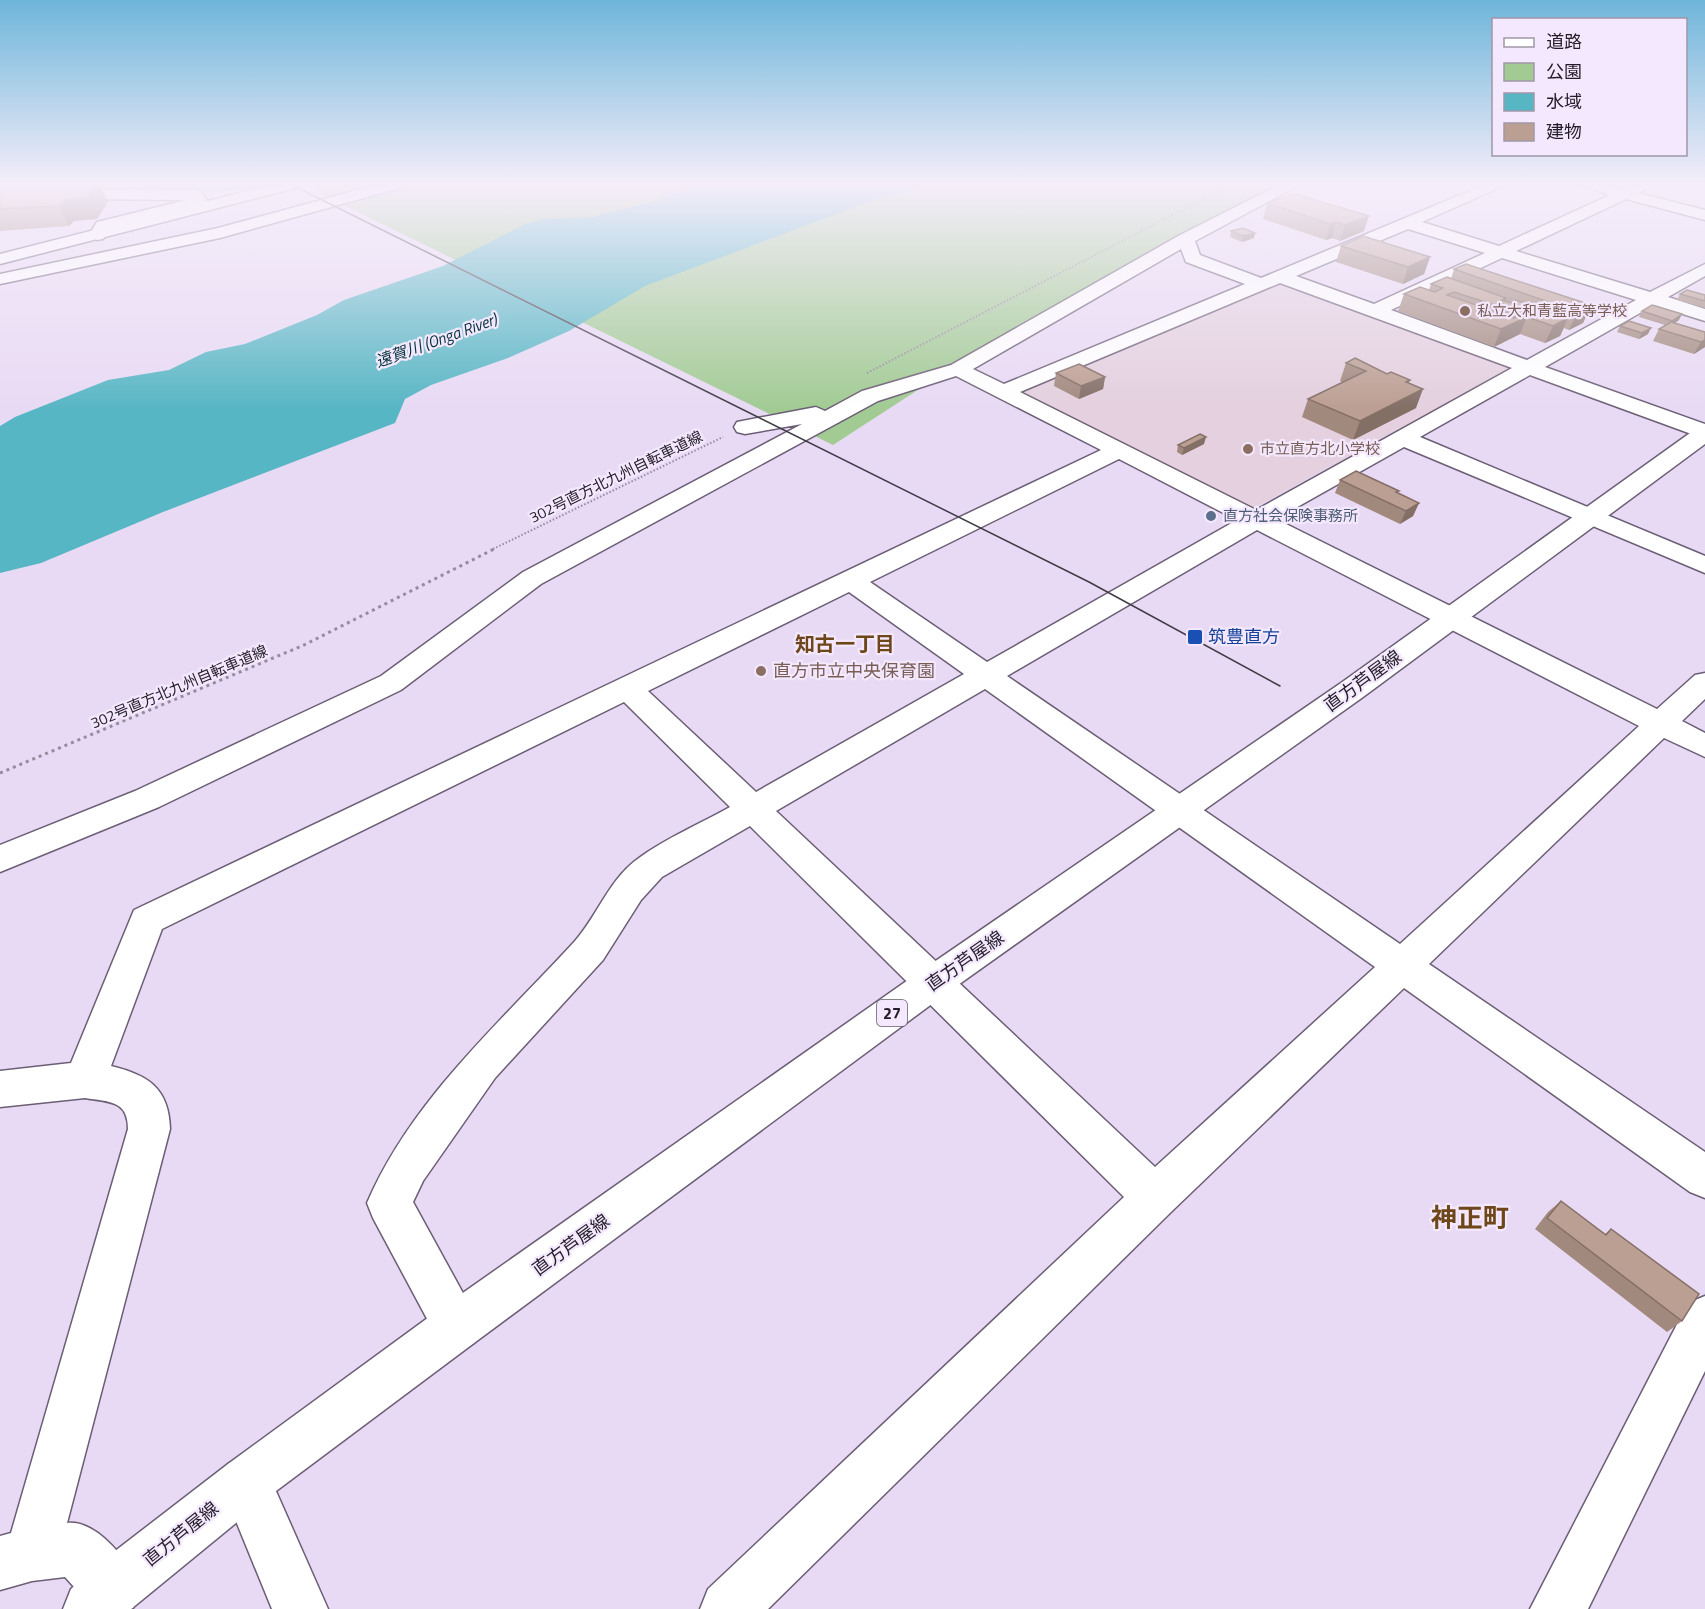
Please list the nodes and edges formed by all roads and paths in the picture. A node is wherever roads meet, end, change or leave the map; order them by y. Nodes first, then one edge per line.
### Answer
1 (100, 258) edge
2 (1089, 258) edge
3 (1153, 258) edge
4 (1192, 258) edge
5 (1322, 258) edge
6 (1486, 258) edge
7 (1520, 258) edge
8 (1705, 269) edge
9 (1451, 274) junction
10 (1279, 276) junction
11 (0, 279) edge
12 (1473, 282) edge
13 (1261, 284) junction
14 (1653, 299) junction
15 (1374, 311) junction
16 (1705, 315) edge
17 (1583, 318) edge
18 (1605, 325) junction
19 (1527, 367) junction
20 (958, 369) junction
21 (866, 373) dead end
22 (1002, 392) junction
23 (853, 405) junction
24 (745, 427) joint
25 (1705, 432) edge
26 (1403, 438) junction
27 (1118, 451) junction
28 (1589, 516) junction
29 (1254, 521) junction
30 (1705, 565) edge
31 (851, 581) junction
32 (1449, 618) junction
33 (985, 674) junction
34 (1705, 682) edge
35 (627, 688) junction
36 (1660, 723) junction
37 (1705, 746) edge
38 (0, 773) edge
39 (753, 809) junction
40 (1181, 810) junction
41 (0, 859) edge
42 (1402, 965) junction
43 (932, 984) junction
44 (85, 1080) junction
45 (0, 1089) edge
46 (1705, 1177) edge
47 (1155, 1197) junction
48 (1705, 1320) edge
49 (457, 1326) junction
50 (246, 1482) junction
51 (16, 1558) edge
52 (102, 1599) edge
53 (300, 1609) edge
54 (728, 1609) edge
55 (1558, 1609) edge

1 - 11 street
2 - 21 path
3 - 20 street
4 - 13 street
5 - 10 street
6 - 9 street
7 - 14 street
8 - 14 street
9 - 12 street
9 - 15 street
10 - 13 street
10 - 15 street
13 - 22 street
14 - 16 street
14 - 18 street
15 - 19 street
17 - 18 street
18 - 19 street
19 - 25 street
19 - 26 street
20 - 22 street
20 - 23 street
22 - 27 street
23 - 24 street
23 - 41 street
24 - 38 path, 302号直方北九州自転車道線
25 - 28 street, 直方芦屋線 / 27
26 - 28 street
26 - 29 street
27 - 29 street
27 - 31 street
28 - 30 street
28 - 32 street, 直方芦屋線 / 27
29 - 32 street
29 - 33 street
31 - 33 street
31 - 35 street
32 - 36 street
32 - 40 street, 直方芦屋線 / 27
33 - 39 street
33 - 40 street
34 - 36 street
35 - 39 street
35 - 44 street
36 - 37 street
36 - 42 street
39 - 43 street
39 - 49 street
40 - 42 street
40 - 43 street, 直方芦屋線 / 27
42 - 46 street
42 - 47 street
43 - 47 street
43 - 49 street, 直方芦屋線 / 27
44 - 45 street
44 - 51 street
47 - 54 street
48 - 55 street
49 - 50 street, 直方芦屋線 / 27
50 - 52 street, 直方芦屋線 / 27
50 - 53 street
51 - 52 street

